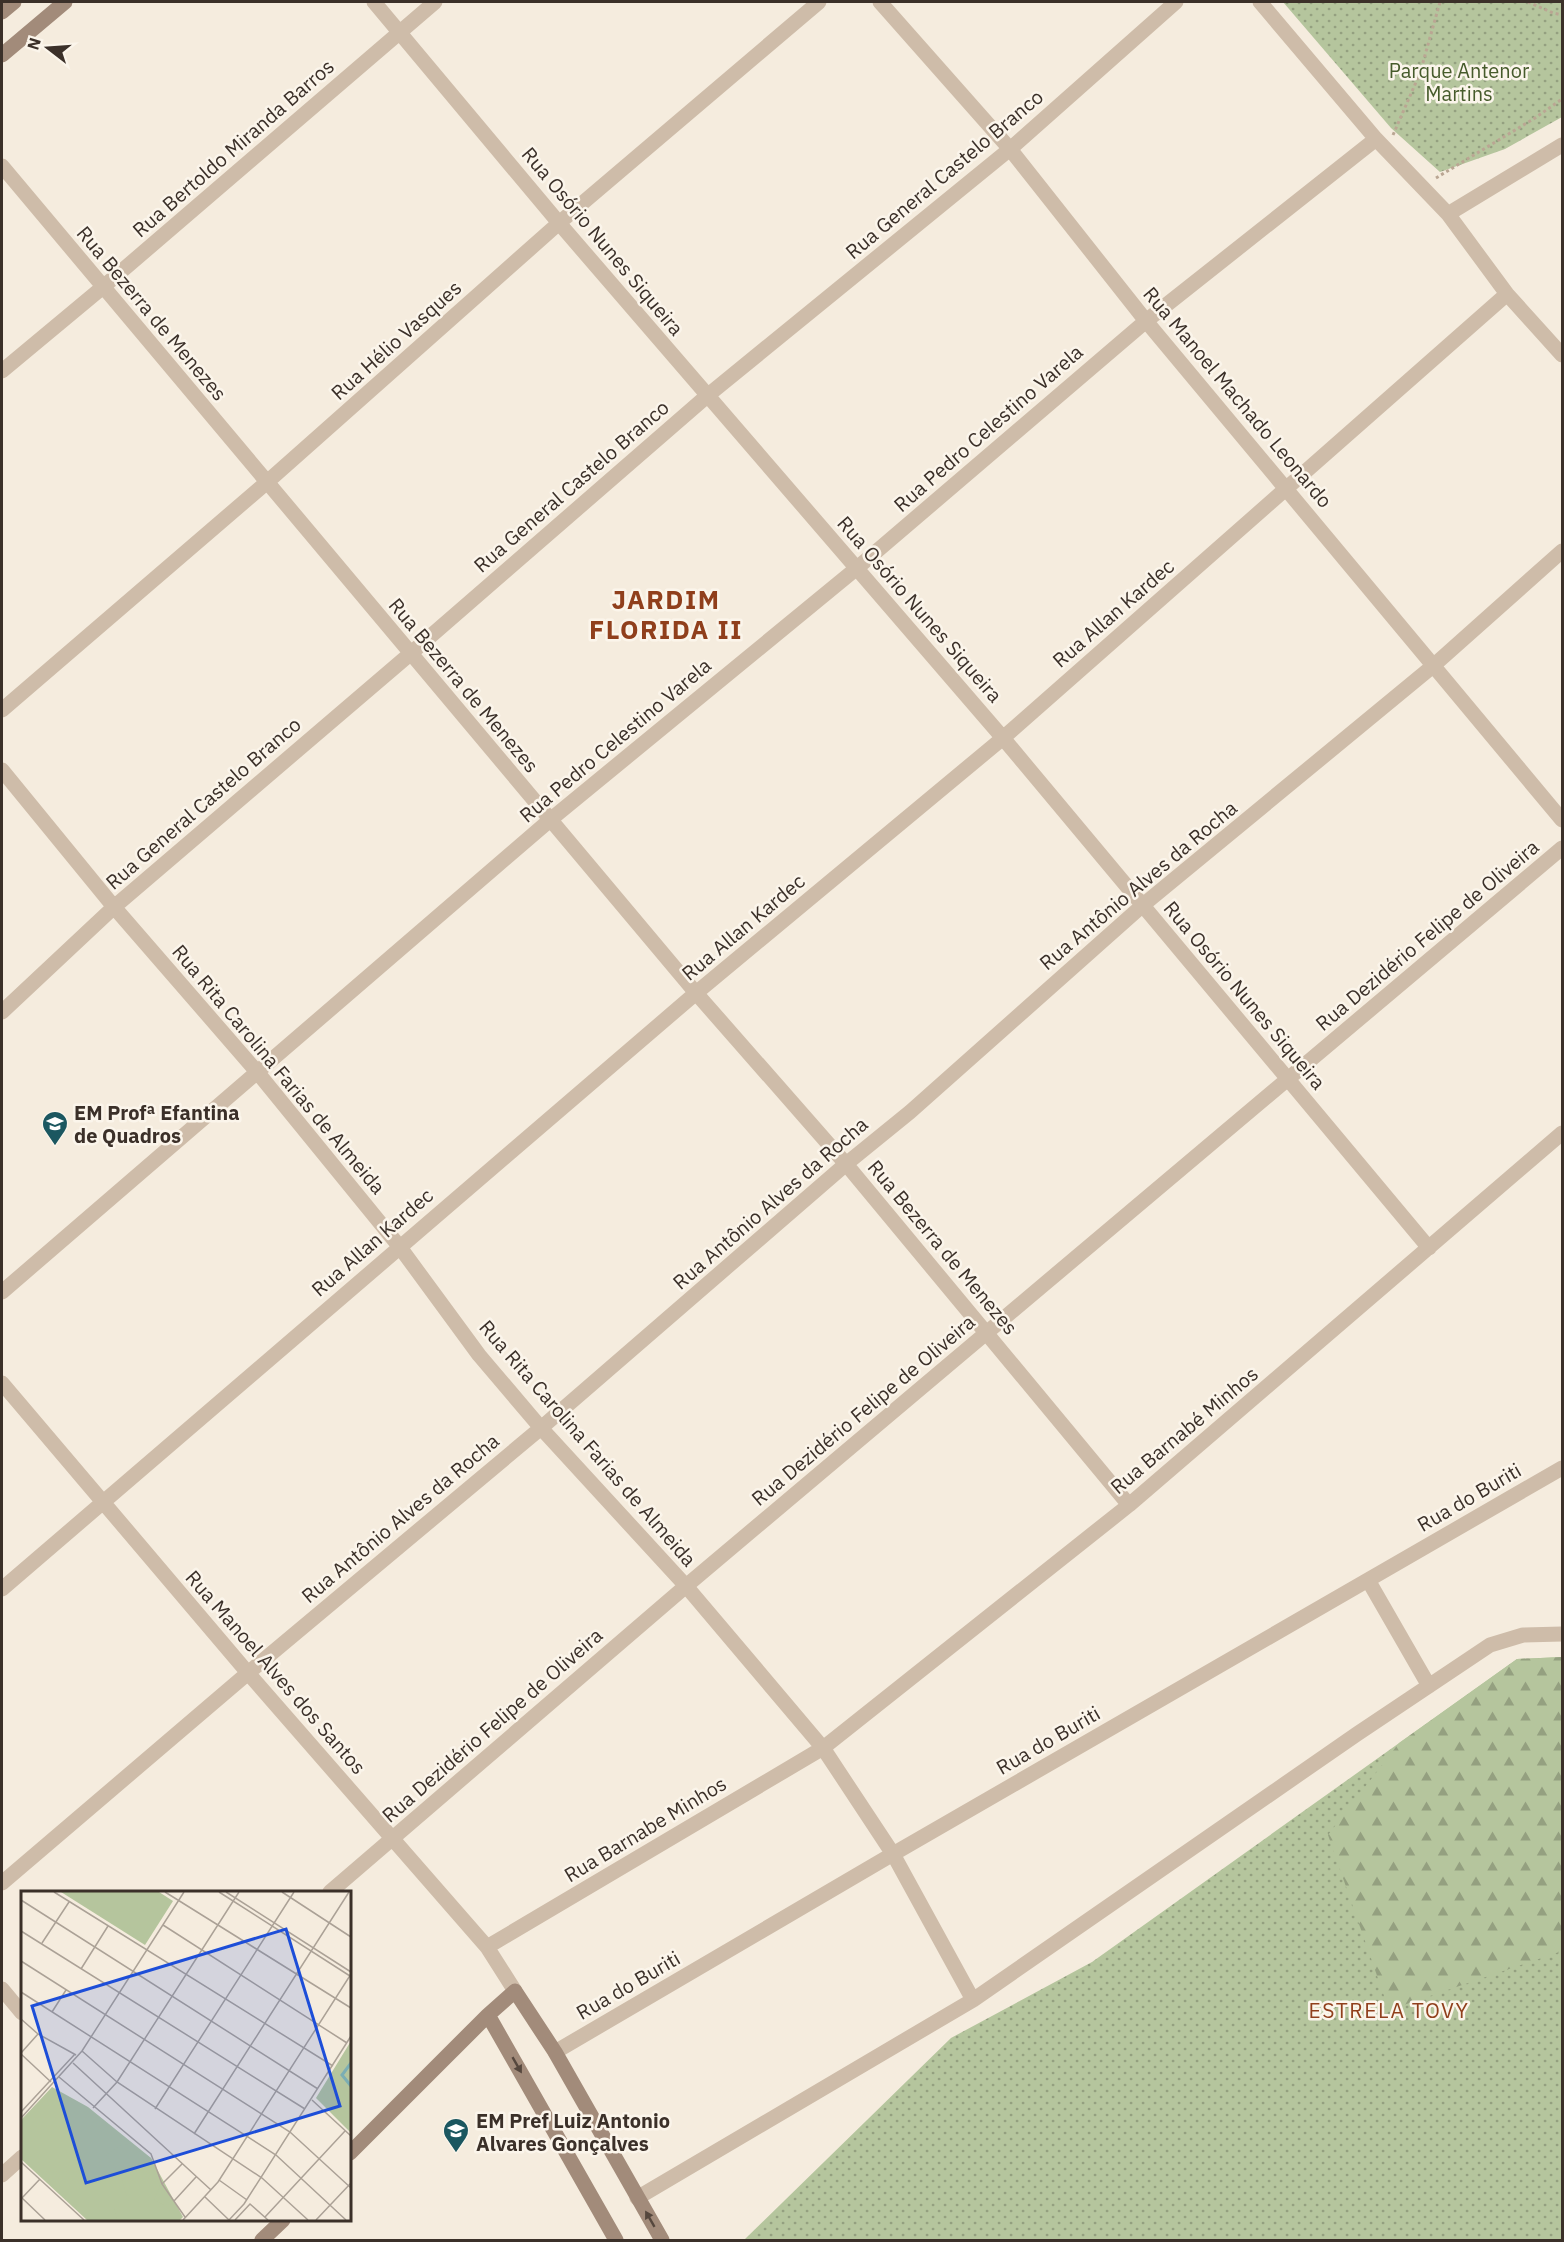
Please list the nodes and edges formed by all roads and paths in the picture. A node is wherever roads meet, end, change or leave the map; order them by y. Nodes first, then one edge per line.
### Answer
1 (14, 2) edge
2 (65, 2) edge
3 (374, 2) edge
4 (435, 2) edge
5 (819, 2) edge
6 (880, 2) edge
7 (1176, 2) edge
8 (1260, 2) edge
9 (1440, 2) edge
10 (1528, 2) edge
11 (2, 12) edge
12 (1563, 15) edge
13 (399, 33) junction
14 (2, 56) edge
15 (1563, 99) edge
16 (1376, 139) junction
17 (1563, 146) edge
18 (1010, 149) junction
19 (1387, 150) junction
20 (2, 166) edge
21 (1421, 186) junction
22 (1448, 214) junction
23 (559, 223) junction
24 (103, 287) junction
25 (1507, 294) junction
26 (1146, 321) junction
27 (1563, 355) edge
28 (2, 370) edge
29 (707, 396) junction
30 (266, 483) junction
31 (1287, 489) junction
32 (1563, 551) edge
33 (857, 568) junction
34 (410, 654) junction
35 (1433, 666) junction
36 (2, 710) edge
37 (1003, 738) junction
38 (2, 770) edge
39 (550, 820) junction
40 (1563, 820) edge
41 (1563, 848) edge
42 (1143, 905) junction
43 (114, 907) junction
44 (696, 993) junction
45 (2, 1012) edge
46 (258, 1073) junction
47 (1288, 1079) junction
48 (1563, 1133) edge
49 (846, 1164) junction
50 (399, 1246) junction
51 (1429, 1248) junction
52 (2, 1292) edge
53 (987, 1333) junction
54 (2, 1383) edge
55 (541, 1428) junction
56 (1563, 1468) edge
57 (103, 1501) junction
58 (1130, 1505) junction
59 (1368, 1580) junction
60 (686, 1586) junction
61 (2, 1589) edge
62 (1563, 1634) edge
63 (248, 1673) junction
64 (1429, 1686) junction
65 (823, 1748) junction
66 (392, 1839) junction
67 (893, 1854) junction
68 (2, 1883) edge
69 (332, 1891) edge
70 (487, 1947) junction
71 (2, 1989) edge
72 (515, 1991) junction
73 (973, 2000) junction
74 (21, 2012) edge
75 (488, 2014) junction
76 (555, 2052) junction
77 (351, 2152) edge
78 (21, 2158) edge
79 (2, 2175) edge
80 (638, 2198) junction
81 (282, 2221) edge
82 (262, 2241) edge
83 (616, 2241) edge
84 (662, 2241) edge

1 - 11 street
2 - 14 street
3 - 13 street, Rua Osório Nunes Siqueira
4 - 13 street, Rua Bertoldo Miranda Barros
5 - 23 street, Rua Hélio Vasques
6 - 18 street, Rua Manoel Machado Leonardo
7 - 18 street, Rua General Castelo Branco
8 - 16 street
9 - 19 path
10 - 12 path
13 - 23 street, Rua Osório Nunes Siqueira
13 - 24 street, Rua Bertoldo Miranda Barros
15 - 21 path
16 - 19 street
16 - 26 street, Rua Pedro Celestino Varela
17 - 22 street
18 - 26 street, Rua Manoel Machado Leonardo
18 - 29 street, Rua General Castelo Branco
19 - 21 street
20 - 24 street, Rua Bezerra de Menezes
21 - 22 street
22 - 25 street
23 - 29 street, Rua Osório Nunes Siqueira
23 - 30 street, Rua Hélio Vasques
24 - 28 street, Rua Bertoldo Miranda Barros
24 - 30 street, Rua Bezerra de Menezes
25 - 27 street
25 - 31 street, Rua Allan Kardec
26 - 31 street, Rua Manoel Machado Leonardo
26 - 33 street, Rua Pedro Celestino Varela
29 - 33 street, Rua Osório Nunes Siqueira
29 - 34 street, Rua General Castelo Branco
30 - 34 street, Rua Bezerra de Menezes
30 - 36 street, Rua Hélio Vasques
31 - 35 street, Rua Manoel Machado Leonardo
31 - 37 street, Rua Allan Kardec
32 - 35 street, Rua Antônio Alves da Rocha
33 - 37 street, Rua Osório Nunes Siqueira
33 - 39 street, Rua Pedro Celestino Varela
34 - 39 street, Rua Bezerra de Menezes
34 - 43 street, Rua General Castelo Branco
35 - 40 street, Rua Manoel Machado Leonardo
35 - 42 street, Rua Antônio Alves da Rocha
37 - 42 street, Rua Osório Nunes Siqueira
37 - 44 street, Rua Allan Kardec
38 - 43 street, Rua Rita Carolina Farias de Almeida
39 - 44 street, Rua Bezerra de Menezes
39 - 46 street, Rua Pedro Celestino Varela
41 - 47 street, Rua Dezidério Felipe de Oliveira
42 - 47 street, Rua Osório Nunes Siqueira
42 - 49 street, Rua Antônio Alves da Rocha
43 - 45 street, Rua General Castelo Branco
43 - 46 street, Rua Rita Carolina Farias de Almeida
44 - 49 street, Rua Bezerra de Menezes
44 - 50 street, Rua Allan Kardec
46 - 50 street, Rua Rita Carolina Farias de Almeida
46 - 52 street, Rua Pedro Celestino Varela
47 - 51 street, Rua Osório Nunes Siqueira
47 - 53 street, Rua Dezidério Felipe de Oliveira
48 - 51 street, Rua Barnabé Minhos
49 - 53 street, Rua Bezerra de Menezes
49 - 55 street, Rua Antônio Alves da Rocha
50 - 55 street, Rua Rita Carolina Farias de Almeida
50 - 57 street, Rua Allan Kardec
51 - 58 street, Rua Barnabé Minhos
53 - 58 street, Rua Bezerra de Menezes
53 - 60 street, Rua Dezidério Felipe de Oliveira
54 - 57 street, Rua Manoel Alves dos Santos
55 - 60 street, Rua Rita Carolina Farias de Almeida
55 - 63 street, Rua Antônio Alves da Rocha
56 - 59 street, Rua do Buriti
57 - 61 street, Rua Allan Kardec
57 - 63 street, Rua Manoel Alves dos Santos
58 - 65 street, Rua Barnabé Minhos
59 - 64 street
59 - 67 street, Rua do Buriti
60 - 65 street, Rua Rita Carolina Farias de Almeida
60 - 66 street, Rua Dezidério Felipe de Oliveira
62 - 64 street
63 - 66 street, Rua Manoel Alves dos Santos
63 - 68 street, Rua Antônio Alves da Rocha
64 - 73 street
65 - 67 street, Rua Rita Carolina Farias de Almeida
65 - 70 street, Rua Barnabe Minhos
66 - 69 street, Rua Dezidério Felipe de Oliveira
66 - 70 street, Rua Manoel Alves dos Santos
67 - 73 street, Rua Rita Carolina Farias de Almeida
67 - 76 street, Rua do Buriti
70 - 72 street, Rua Manoel Alves dos Santos
71 - 74 street
72 - 75 street
72 - 76 street
73 - 80 street
75 - 77 street
75 -> 83 street
76 - 80 street
78 - 79 street
84 -> 80 street
81 - 82 street

